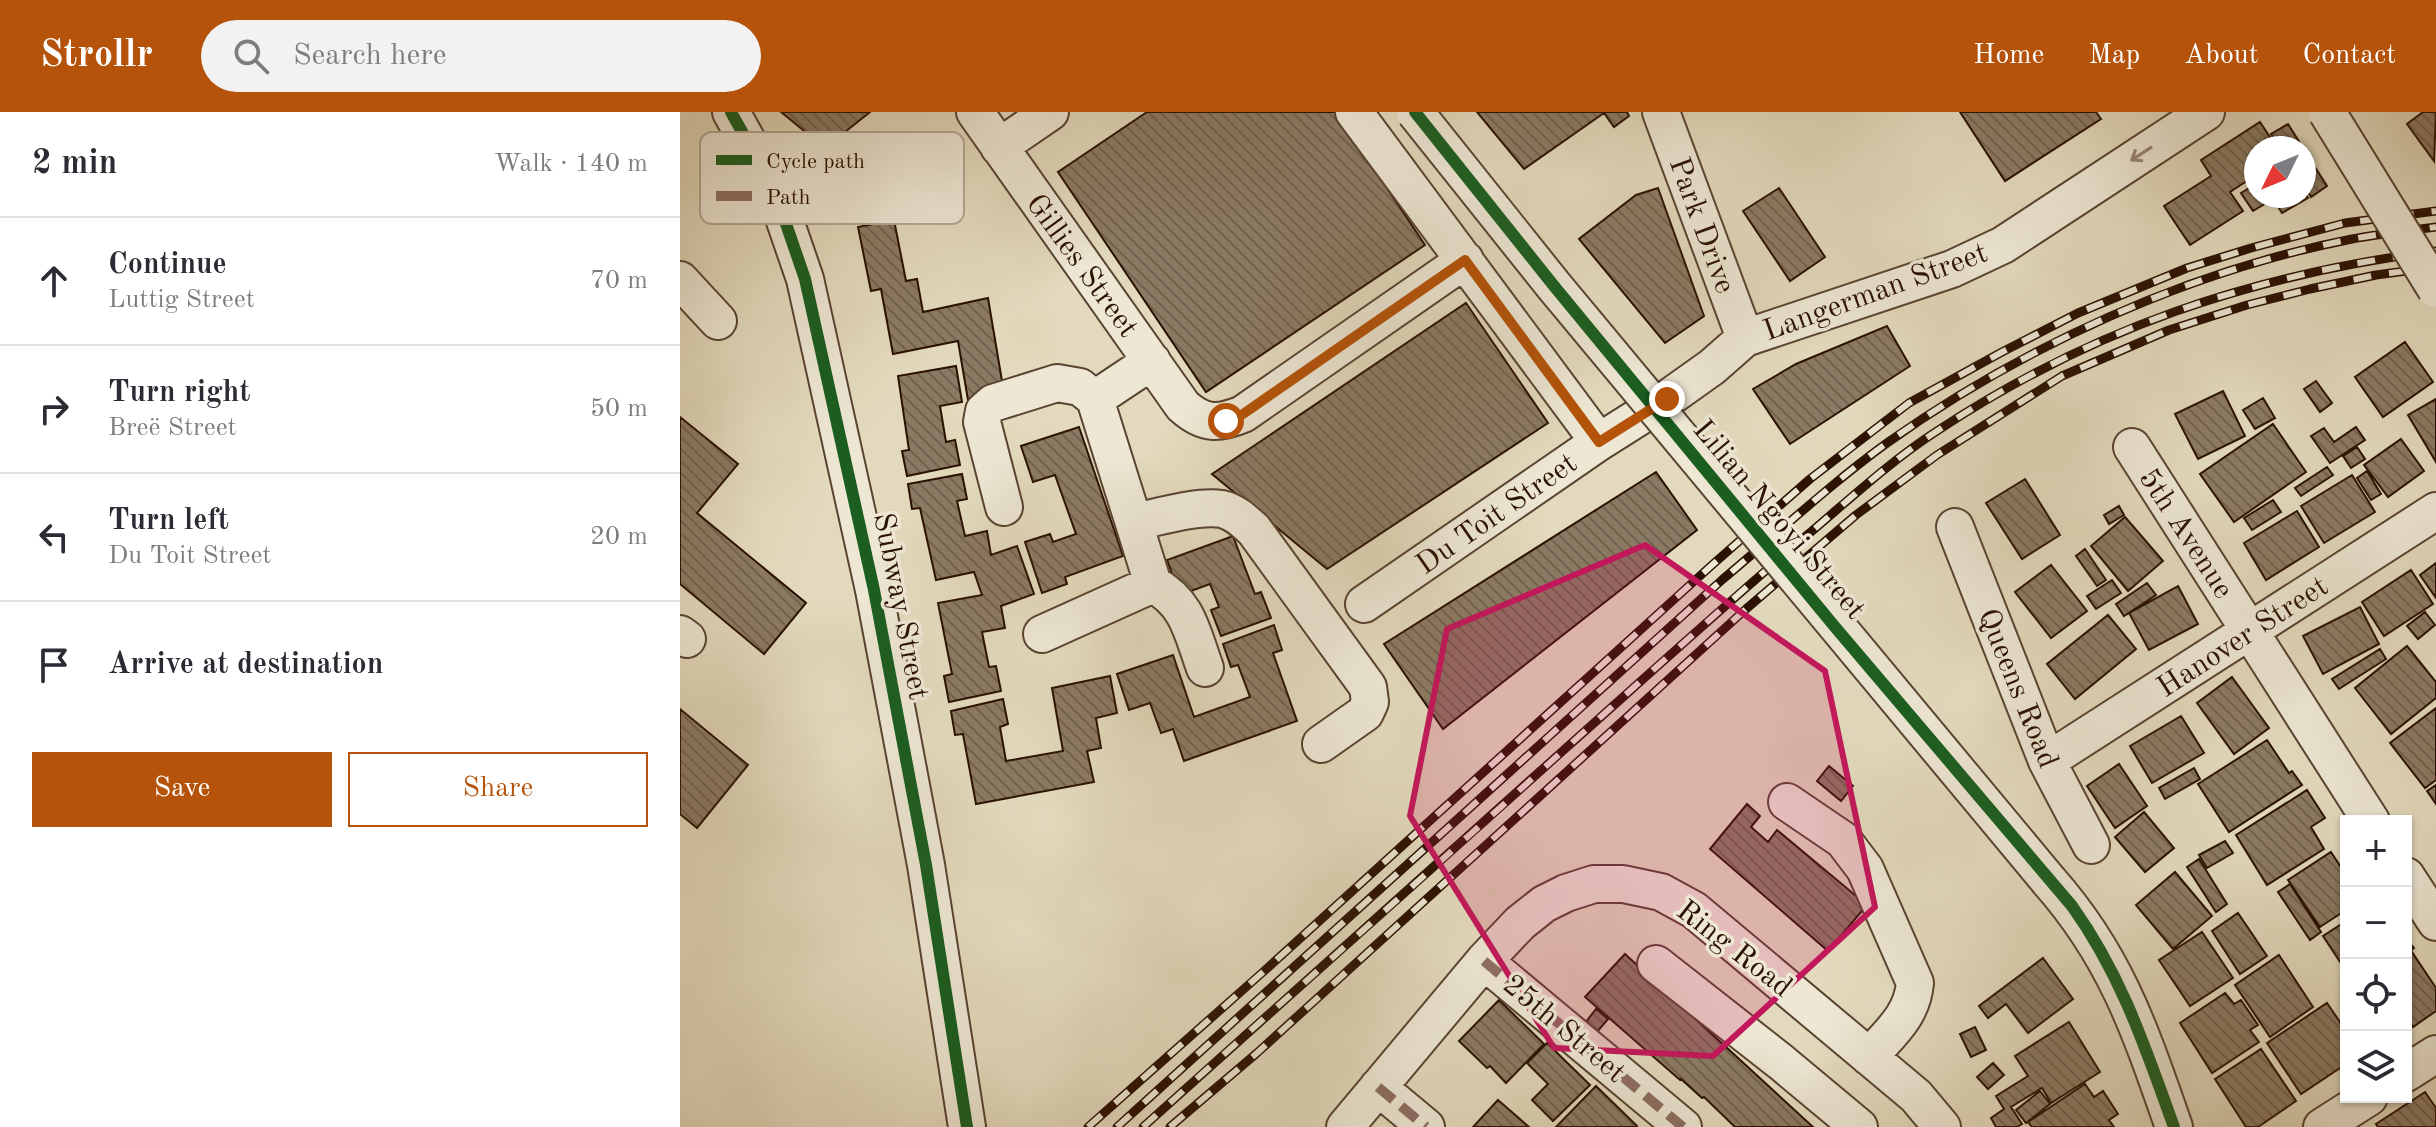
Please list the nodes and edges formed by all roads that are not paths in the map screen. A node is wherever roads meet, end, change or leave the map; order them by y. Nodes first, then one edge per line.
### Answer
1 (731, 112) edge
2 (975, 112) edge
3 (1050, 112) edge
4 (1354, 112) edge
5 (1415, 112) edge
6 (1661, 112) edge
7 (2206, 112) edge
8 (2327, 112) edge
9 (742, 132) edge
10 (999, 147) junction
11 (786, 224) edge
12 (1465, 260) junction
13 (680, 280) edge
14 (2436, 289) edge
15 (718, 321) dead end
16 (1745, 338) junction
17 (1152, 361) junction
18 (1095, 399) junction
19 (1599, 442) junction
20 (2132, 447) dead end
21 (1004, 507) dead end
22 (2436, 511) edge
23 (1134, 522) junction
24 (1955, 527) dead end
25 (1153, 584) junction
26 (1364, 604) dead end
27 (2250, 631) junction
28 (1042, 634) dead end
29 (1205, 668) dead end
30 (1321, 744) dead end
31 (2047, 761) junction
32 (1787, 802) dead end
33 (2367, 815) edge
34 (2091, 845) dead end
35 (2412, 885) edge
36 (2436, 922) edge
37 (1484, 961) junction
38 (1656, 964) dead end
39 (1822, 1019) junction
40 (2436, 1054) edge
41 (1869, 1057) junction
42 (1781, 1062) junction
43 (2412, 1069) edge
44 (1378, 1087) junction
45 (2360, 1103) edge
46 (967, 1127) edge
47 (1345, 1127) edge
48 (1426, 1127) edge
49 (1683, 1127) edge
50 (1859, 1127) edge
51 (1942, 1127) edge
52 (2174, 1127) edge
53 (2322, 1127) edge

1 - 9 street, Subway Street
2 - 10 street, Gillies Street
3 - 10 street
4 - 12 street
5 - 52 street, Lilian Ngoyi Street, bridge
6 - 16 street, Park Drive
7 -> 16 street, Langerman Street
8 - 14 street, bridge
10 - 17 street, Gillies Street
11 - 46 street, Subway Street
12 - 17 street, Gillies Street
12 - 19 street
13 - 15 street
16 - 19 street, Du Toit Street
17 - 18 street
18 - 21 street
18 - 23 street
19 - 26 street, Du Toit Street
20 - 27 street, 5th Avenue
22 - 27 street, Hanover Street
23 - 25 street
23 - 30 street
24 - 31 street, Queens Road
25 - 28 street
25 - 29 street
27 - 31 street, Hanover Street
27 - 33 street, 5th Avenue
31 - 34 street, Queens Road
32 - 41 street
35 - 36 street
37 - 39 street, Ring Road
37 - 44 street, Ring Road
37 - 49 street, 25th Street
38 - 42 street
39 - 41 street, Ring Road
39 - 42 street
40 - 43 street
41 - 51 street, Ring Road
42 - 50 street
44 - 47 street, Ring Road
44 - 48 street
45 - 53 street

